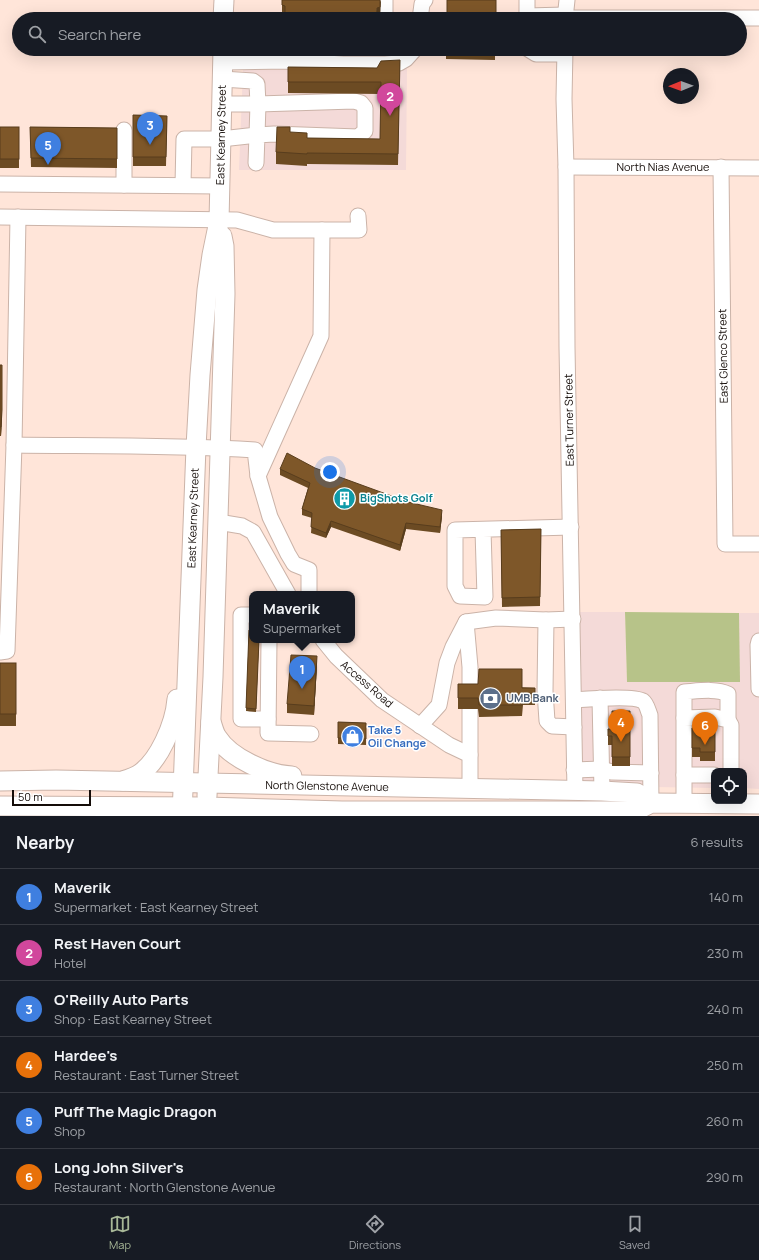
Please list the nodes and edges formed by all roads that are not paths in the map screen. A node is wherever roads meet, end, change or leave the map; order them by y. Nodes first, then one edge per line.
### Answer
1 (224, 0) edge
2 (385, 0) edge
3 (425, 0) edge
4 (527, 0) edge
5 (567, 0) edge
6 (224, 12) edge
7 (385, 12) edge
8 (421, 12) edge
9 (527, 12) edge
10 (566, 12) edge
11 (747, 18) edge
12 (759, 18) edge
13 (409, 56) edge
14 (565, 56) edge
15 (222, 60) edge
16 (221, 104) junction
17 (258, 104) junction
18 (124, 130) dead end
19 (257, 135) junction
20 (221, 139) junction
21 (256, 163) dead end
22 (566, 167) junction
23 (721, 167) junction
24 (759, 168) edge
25 (0, 184) edge
26 (124, 185) junction
27 (183, 185) junction
28 (220, 186) junction
29 (358, 216) dead end
30 (0, 217) edge
31 (18, 217) junction
32 (219, 220) junction
33 (322, 230) junction
34 (14, 445) junction
35 (196, 447) junction
36 (220, 448) junction
37 (194, 475) junction
38 (258, 476) junction
39 (218, 522) junction
40 (571, 527) junction
41 (483, 530) junction
42 (759, 544) edge
43 (284, 591) edge
44 (309, 591) edge
45 (249, 615) edge
46 (573, 619) junction
47 (546, 620) junction
48 (466, 622) junction
49 (759, 641) edge
50 (269, 643) edge
51 (325, 643) edge
52 (0, 652) edge
53 (759, 689) edge
54 (600, 698) junction
55 (574, 700) junction
56 (684, 718) junction
57 (268, 719) junction
58 (728, 720) junction
59 (211, 721) junction
60 (420, 726) junction
61 (574, 727) junction
62 (311, 734) dead end
63 (470, 755) junction
64 (731, 768) edge
65 (601, 769) junction
66 (574, 770) junction
67 (0, 772) edge
68 (651, 773) junction
69 (684, 775) junction
70 (711, 775) edge
71 (56, 780) junction
72 (0, 781) edge
73 (120, 782) junction
74 (183, 783) junction
75 (208, 783) junction
76 (448, 789) junction
77 (470, 789) junction
78 (575, 791) junction
79 (602, 791) junction
80 (711, 802) edge
81 (684, 803) junction
82 (747, 803) edge
83 (759, 804) edge
84 (644, 805) edge
85 (0, 806) edge
86 (282, 809) junction
87 (33, 811) edge
88 (89, 811) edge
89 (182, 811) edge
90 (207, 811) edge
91 (493, 811) junction
92 (518, 813) edge
93 (576, 813) edge
94 (328, 814) edge
95 (430, 814) edge
96 (115, 816) edge
97 (255, 816) edge

1 - 6 main road
2 - 7 street
3 - 8 street
4 - 9 street
5 - 10 street
11 - 12 street
13 - 15 street
14 - 22 street, East Turner Street
15 - 16 main road, East Kearney Street
15 - 17 street
16 - 17 street
16 - 20 main road, East Kearney Street
17 - 19 street
17 - 19 street
18 - 26 street
19 - 20 street
19 - 21 street
20 - 27 street
20 - 28 main road, East Kearney Street
22 - 23 street, North Nias Avenue
22 - 40 street, East Turner Street
23 - 24 street, North Nias Avenue
23 - 42 street, East Glenco Street
25 - 26 street
26 - 27 street
27 - 28 street
28 - 32 main road, East Kearney Street
29 - 33 street
30 - 31 street
31 - 32 street
31 - 34 street
32 - 33 street
32 - 35 main road, East Kearney Street
32 - 36 main road, East Kearney Street
33 - 38 street
34 - 35 street
34 - 52 street
35 - 36 street
35 - 37 main road, East Kearney Street
36 - 38 street
36 - 39 main road, East Kearney Street
37 - 73 main road
37 - 74 main road, East Kearney Street
38 - 44 street
39 - 43 street
39 - 59 main road, East Kearney Street
40 - 41 street
40 - 46 street, East Turner Street
41 - 41 street
45 - 57 street
46 - 47 street
46 - 55 street, East Turner Street
47 - 48 street
47 - 61 street
48 - 60 street
48 - 63 street
49 - 53 street
50 - 57 street
51 - 60 street, Access Road
54 - 55 street
54 - 65 street
54 - 68 street
55 - 61 street, East Turner Street
56 - 58 street
56 - 58 street
56 - 69 street
57 - 62 street
58 - 64 street
59 - 75 main road, East Kearney Street
59 - 76 main road
60 - 63 street, Access Road
61 - 66 street, East Turner Street
63 - 77 street
65 - 66 street
65 - 68 street
65 - 79 street
66 - 78 street, East Turner Street
67 - 71 main road
68 - 84 street
69 - 70 street
69 - 81 street
71 - 72 main road, North Glenstone Avenue
71 - 73 main road, North Glenstone Avenue
73 - 74 main road, North Glenstone Avenue
74 - 75 main road, North Glenstone Avenue
74 - 89 main road, East Kearney Street
75 - 76 main road, North Glenstone Avenue
75 - 90 main road, East Kearney Street
76 - 77 main road, North Glenstone Avenue
77 - 78 main road, North Glenstone Avenue
78 - 79 main road, North Glenstone Avenue
78 - 91 main road
79 - 84 main road, North Glenstone Avenue
80 - 81 main road, North Glenstone Avenue
81 - 84 main road, North Glenstone Avenue
82 - 83 main road, North Glenstone Avenue
84 - 93 main road
85 - 87 main road
86 - 90 main road
86 - 94 main road
86 - 97 main road
87 - 88 main road
88 - 89 main road
88 - 96 main road
89 - 90 main road
91 - 92 main road
91 - 95 main road
92 - 93 main road
94 - 95 main road

